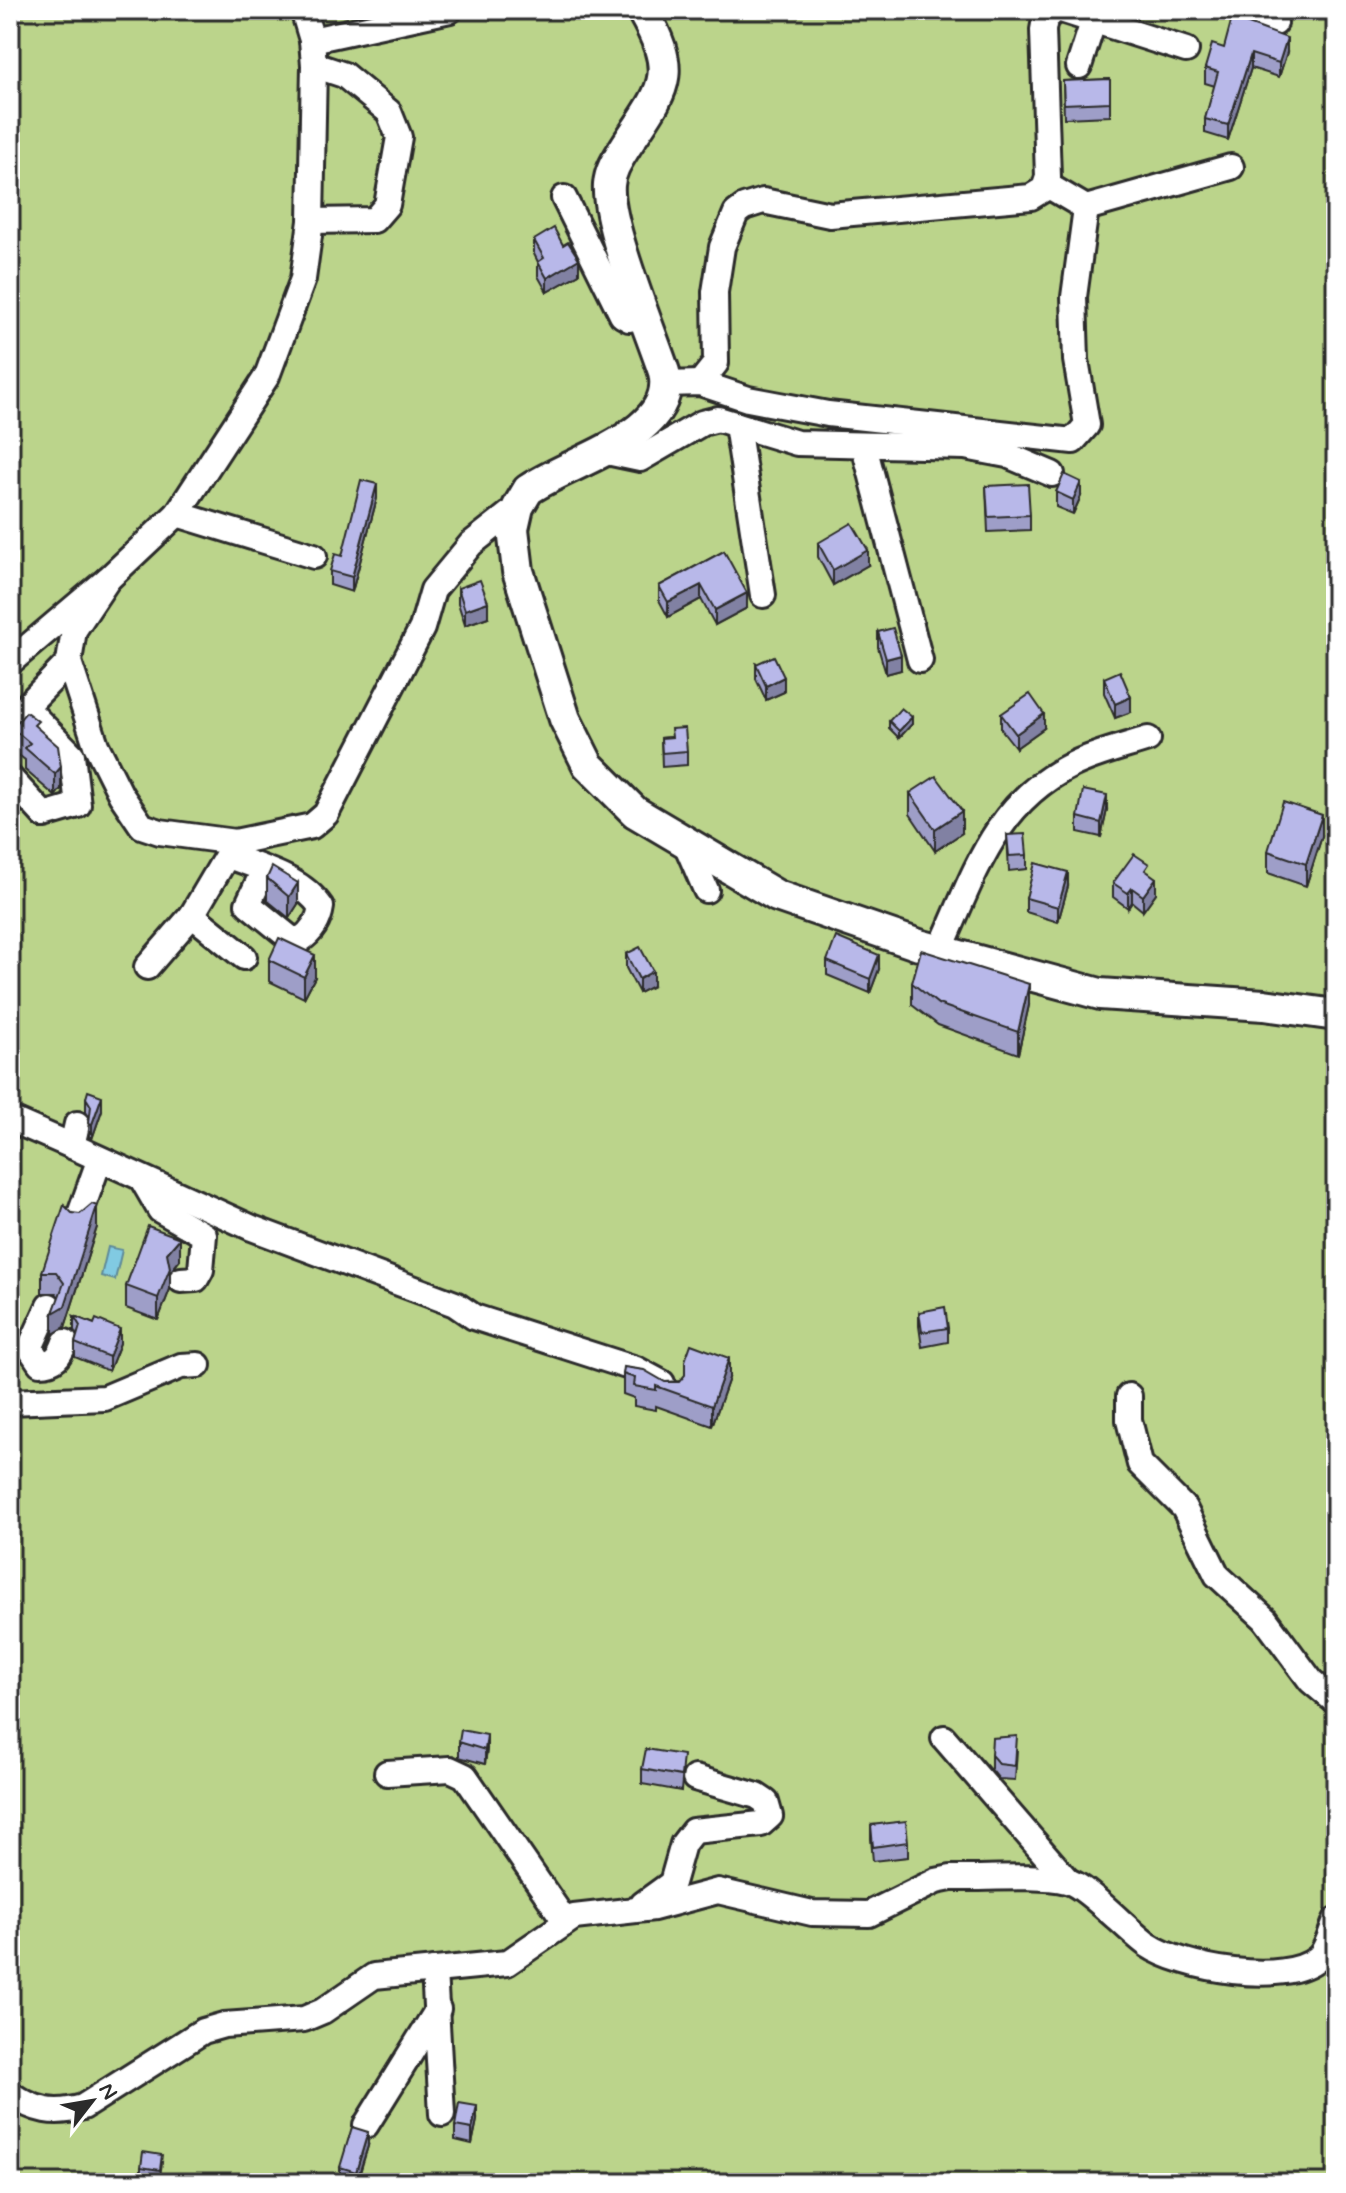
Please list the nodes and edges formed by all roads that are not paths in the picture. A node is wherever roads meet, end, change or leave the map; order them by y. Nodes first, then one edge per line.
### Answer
1 (303, 10) edge
2 (450, 10) edge
3 (642, 10) edge
4 (1058, 10) edge
5 (1243, 10) edge
6 (1094, 19) junction
7 (1275, 23) dead end
8 (312, 40) junction
9 (1186, 50) dead end
10 (314, 65) junction
11 (1079, 66) dead end
12 (1231, 167) dead end
13 (1047, 185) junction
14 (564, 198) dead end
15 (1086, 208) junction
16 (311, 221) junction
17 (645, 316) junction
18 (700, 383) junction
19 (667, 384) junction
20 (737, 425) junction
21 (864, 446) junction
22 (602, 451) junction
23 (1052, 474) dead end
24 (518, 507) junction
25 (177, 514) junction
26 (314, 556) dead end
27 (108, 579) junction
28 (763, 595) dead end
29 (920, 660) dead end
30 (10, 662) edge
31 (69, 662) junction
32 (18, 716) edge
33 (1148, 739) dead end
34 (10, 778) edge
35 (686, 844) junction
36 (232, 849) junction
37 (264, 870) dead end
38 (706, 890) dead end
39 (192, 915) junction
40 (940, 950) junction
41 (244, 957) dead end
42 (147, 967) dead end
43 (1336, 1015) edge
44 (10, 1119) edge
45 (99, 1161) junction
46 (142, 1179) junction
47 (78, 1220) edge
48 (181, 1280) dead end
49 (49, 1306) dead end
50 (65, 1342) dead end
51 (198, 1365) dead end
52 (672, 1389) edge
53 (1129, 1396) dead end
54 (10, 1402) edge
55 (1336, 1702) edge
56 (944, 1738) dead end
57 (387, 1773) dead end
58 (695, 1778) dead end
59 (1068, 1881) junction
60 (633, 1910) junction
61 (1336, 1920) edge
62 (565, 1921) junction
63 (434, 1970) junction
64 (438, 2009) junction
65 (10, 2094) edge
66 (442, 2114) dead end
67 (366, 2125) dead end

1 - 8 street
2 - 8 street
3 - 17 main road
4 - 6 street
4 - 13 street
5 - 7 street
6 - 9 street
6 - 11 street
8 - 10 street
10 - 16 street
10 - 16 street
12 - 15 street
13 - 15 street
13 - 18 street
14 - 17 street
15 - 18 street
16 - 25 street
17 - 19 main road
18 - 19 street
19 - 22 main road
20 - 21 street
20 - 22 street
20 - 28 street
21 - 23 street
21 - 29 street
22 - 24 main road
24 - 35 main road
24 - 36 street
25 - 26 street
25 - 27 street
27 - 30 street
27 - 31 street
31 - 32 street
31 - 36 street
32 - 34 street
33 - 40 street
35 - 38 street
35 - 40 main road
36 - 37 street
36 - 39 street
39 - 41 street
39 - 42 street
40 - 43 main road
44 - 45 street
45 - 46 street
45 - 47 street
46 - 48 street
46 - 52 street
49 - 50 street
51 - 54 street
53 - 55 street
56 - 59 street
57 - 62 street
58 - 60 street
59 - 60 street
59 - 61 street
60 - 62 street
62 - 63 street
63 - 64 street
63 - 65 street
64 - 66 street
64 - 67 street

